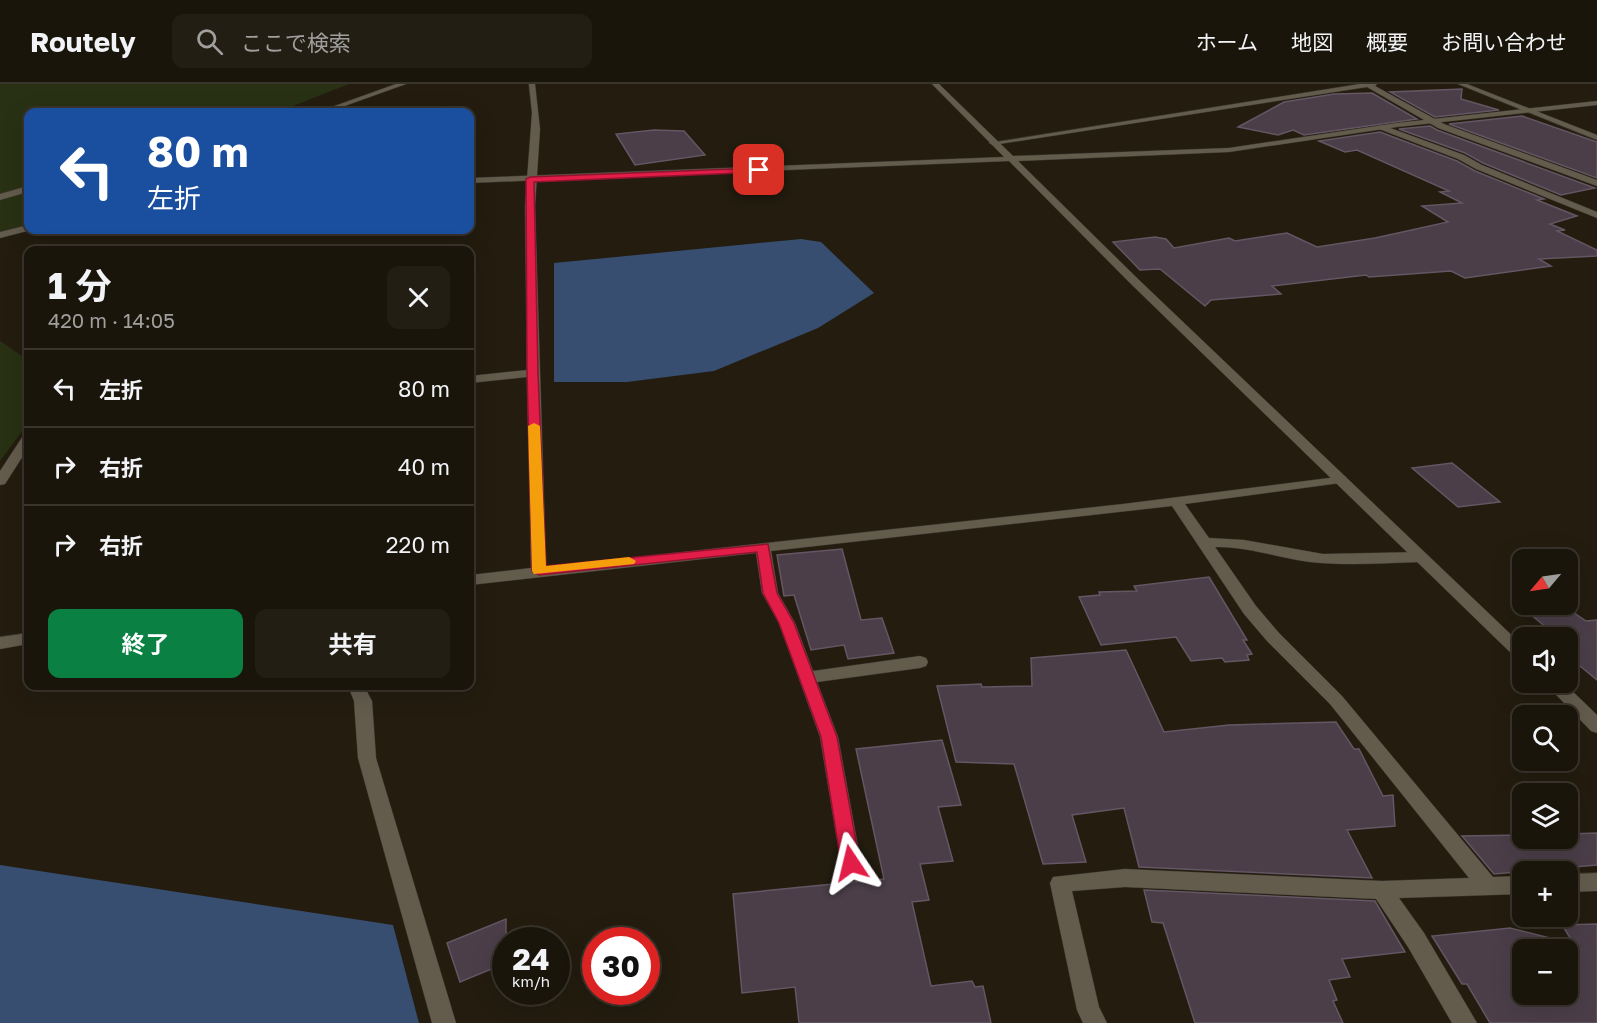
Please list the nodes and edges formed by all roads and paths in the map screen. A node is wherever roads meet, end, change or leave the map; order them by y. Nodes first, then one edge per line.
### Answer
1 (403, 84) edge
2 (532, 84) edge
3 (935, 84) edge
4 (1461, 84) edge
5 (1371, 85) edge
6 (1597, 103) edge
7 (334, 108) edge
8 (1526, 110) junction
9 (1431, 120) junction
10 (1382, 127) junction
11 (1597, 138) edge
12 (993, 143) junction
13 (1011, 160) junction
14 (530, 179) junction
15 (474, 181) edge
16 (1597, 183) edge
17 (24, 190) edge
18 (0, 197) edge
19 (1597, 215) edge
20 (24, 229) edge
21 (0, 235) edge
22 (532, 373) junction
23 (474, 380) edge
24 (24, 445) edge
25 (1340, 479) junction
26 (0, 481) edge
27 (1176, 501) junction
28 (1204, 543) junction
29 (763, 547) junction
30 (1421, 557) junction
31 (539, 571) junction
32 (474, 579) edge
33 (24, 640) edge
34 (0, 643) edge
35 (1512, 644) edge
36 (920, 662) dead end
37 (806, 678) junction
38 (358, 690) edge
39 (1563, 693) edge
40 (1597, 726) edge
41 (851, 863) dead end
42 (1597, 882) edge
43 (1578, 883) edge
44 (1512, 885) edge
45 (1488, 886) junction
46 (1382, 890) junction
47 (444, 1023) edge
48 (1095, 1023) edge
49 (1465, 1023) edge

1 - 7 street
2 - 14 street
3 - 12 street
4 - 8 street
5 - 9 street
5 - 12 street
6 - 8 street
8 - 9 street
8 - 11 street
9 - 10 street
9 - 16 street
10 - 13 street
10 - 19 street
12 - 13 street
13 - 14 street
13 - 25 street
14 - 15 street
14 - 22 street
17 - 18 street
20 - 21 street
22 - 23 street
22 - 31 street
24 - 26 street
25 - 27 street
25 - 30 street
27 - 28 street
27 - 29 street
28 - 30 street
28 - 45 street
29 - 31 street
29 - 37 street
30 - 35 street
31 - 32 street
33 - 34 street
36 - 37 street
37 - 41 street
38 - 47 street
39 - 40 street
42 - 43 street
44 - 45 street
45 - 46 street
46 - 48 street
46 - 49 street

